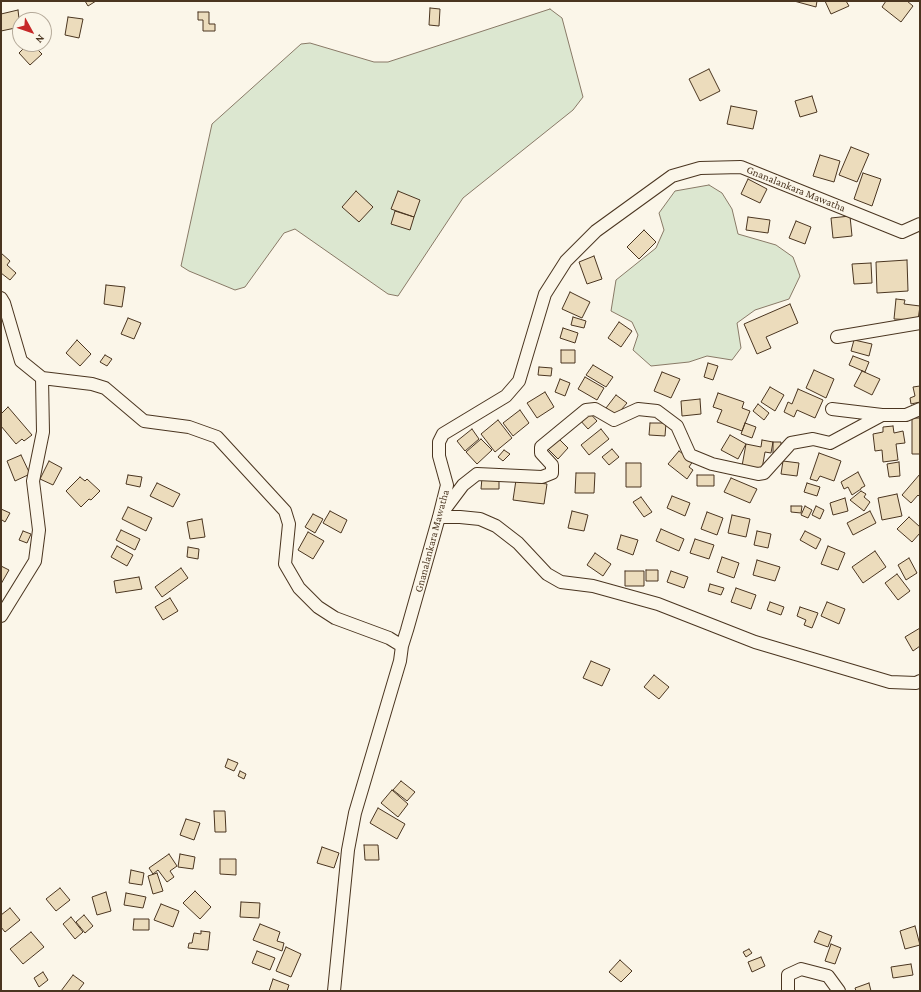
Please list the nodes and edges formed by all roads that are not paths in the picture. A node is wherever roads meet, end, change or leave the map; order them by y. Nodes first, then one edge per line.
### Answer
1 (920, 224) edge
2 (1, 298) edge
3 (920, 323) edge
4 (837, 337) dead end
5 (42, 378) junction
6 (832, 409) dead end
7 (920, 409) edge
8 (882, 415) junction
9 (439, 518) junction
10 (1, 616) edge
11 (402, 646) junction
12 (920, 681) edge
13 (334, 991) edge
14 (788, 991) edge
15 (839, 991) edge

1 - 9 street, Gnanalankara Mawatha
2 - 5 street
3 - 4 street
5 - 10 street
5 - 11 street
6 - 8 street
7 - 8 street
8 - 9 street
9 - 11 street, Gnanalankara Mawatha
9 - 12 street
11 - 13 street, Gnanalankara Mawatha
14 - 15 street

